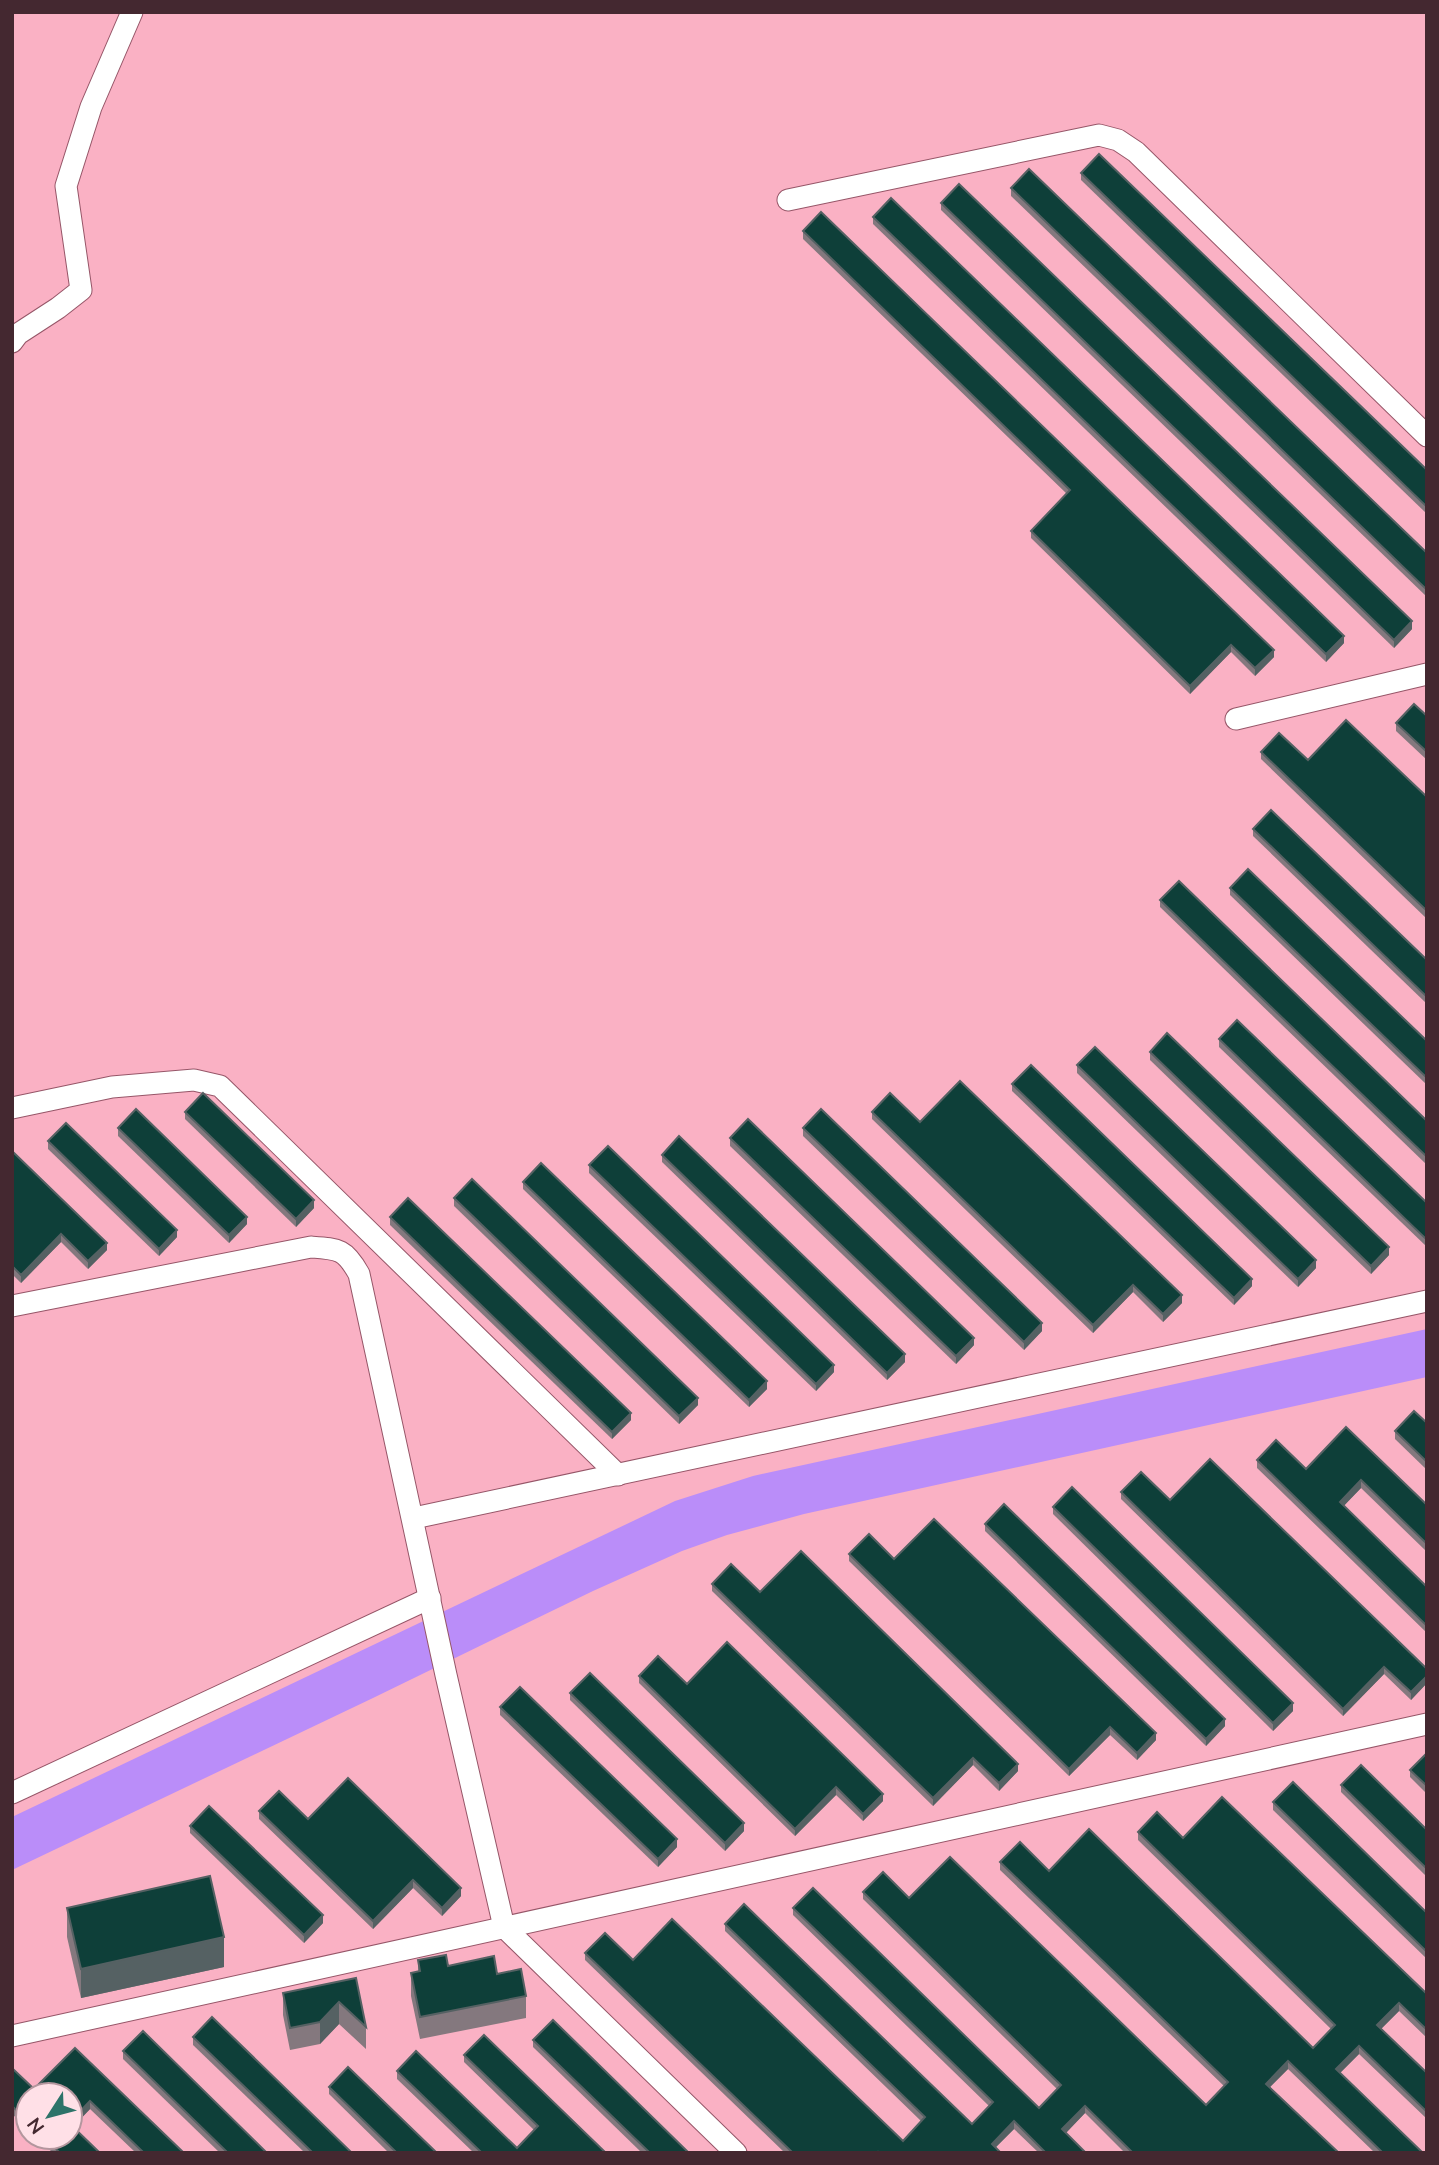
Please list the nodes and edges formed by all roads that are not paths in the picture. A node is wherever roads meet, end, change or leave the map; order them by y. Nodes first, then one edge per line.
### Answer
1 (132, 12) edge
2 (788, 200) dead end
3 (12, 342) edge
4 (1427, 436) edge
5 (1427, 674) edge
6 (1236, 719) dead end
7 (12, 1108) edge
8 (1427, 1301) edge
9 (12, 1306) edge
10 (618, 1475) junction
11 (414, 1518) junction
12 (432, 1605) junction
13 (1427, 1724) edge
14 (12, 1793) edge
15 (504, 1927) junction
16 (12, 2036) edge
17 (736, 2153) edge

1 - 3 street
2 - 4 street
5 - 6 street
7 - 10 street
8 - 10 street
9 - 11 street
10 - 11 street
11 - 12 street
12 - 14 street
12 - 15 street
13 - 15 street
15 - 16 street
15 - 17 street

